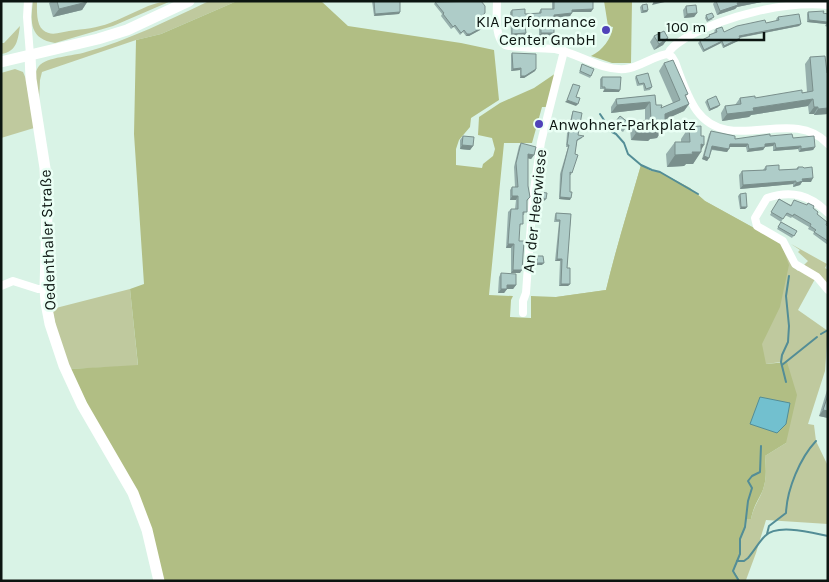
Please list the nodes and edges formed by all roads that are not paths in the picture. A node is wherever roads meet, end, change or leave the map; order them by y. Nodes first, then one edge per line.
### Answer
1 (28, 1) edge
2 (189, 1) edge
3 (497, 1) edge
4 (828, 5) edge
5 (564, 51) junction
6 (668, 54) junction
7 (30, 56) junction
8 (1, 62) edge
9 (828, 144) edge
10 (828, 213) edge
11 (1, 286) edge
12 (45, 289) junction
13 (828, 290) edge
14 (523, 313) dead end
15 (159, 581) edge

1 - 7 street
2 - 7 main road
3 - 5 street
4 - 6 street
5 - 6 street
5 - 14 street, An der Heerwiese
6 - 9 street
7 - 8 main road
7 - 12 main road, Oedenthaler Straße
10 - 13 street
11 - 12 street
12 - 15 main road, Oedenthaler Straße

